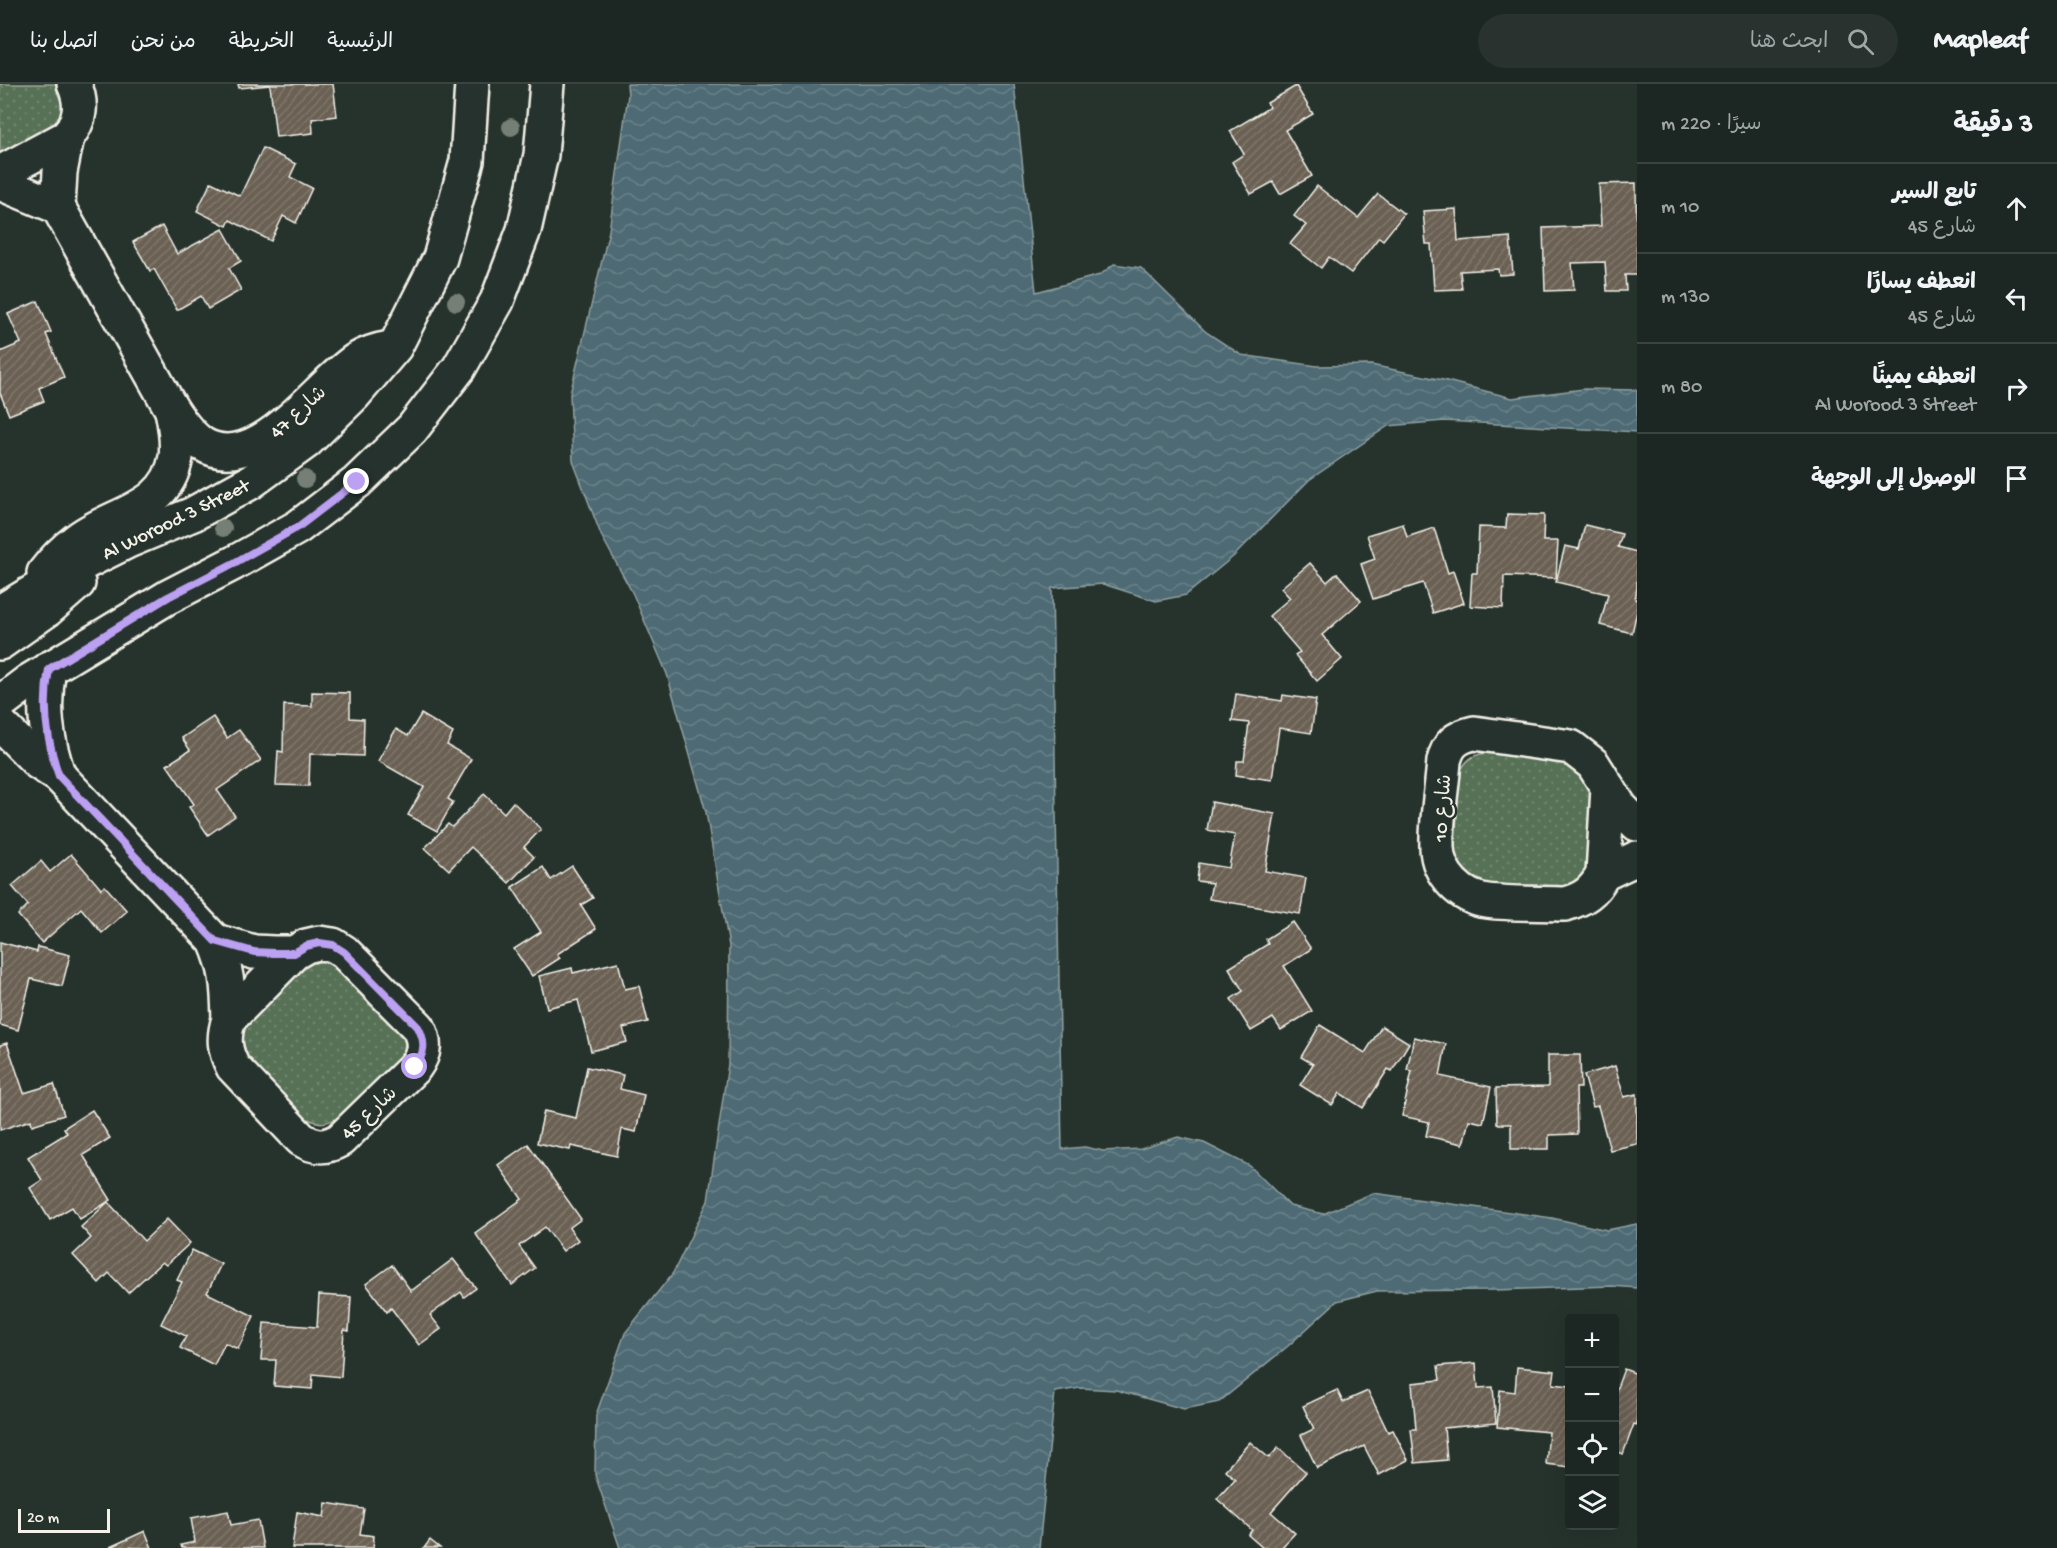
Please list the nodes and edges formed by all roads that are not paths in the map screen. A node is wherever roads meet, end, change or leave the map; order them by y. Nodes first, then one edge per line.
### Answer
1 (74, 84) edge
2 (472, 84) edge
3 (547, 84) edge
4 (67, 137) junction
5 (0, 173) edge
6 (0, 183) edge
7 (58, 207) junction
8 (395, 347) junction
9 (172, 410) junction
10 (102, 554) junction
11 (30, 593) junction
12 (0, 612) edge
13 (0, 643) edge
14 (49, 669) junction
15 (0, 703) edge
16 (0, 724) edge
17 (59, 776) junction
18 (1608, 788) junction
19 (1637, 824) edge
20 (1637, 858) edge
21 (1603, 874) junction
22 (215, 941) junction
23 (294, 953) junction
24 (230, 1019) junction

1 - 4 street
2 - 8 street, Al Worood 3 Street
3 - 14 street
4 - 5 street
4 - 7 street
6 - 7 street
7 - 9 street, شارع 47
8 - 9 street, شارع 47
8 - 10 street, Al Worood 3 Street
9 - 11 street, شارع 47
10 - 11 street, Al Worood 3 Street
10 - 13 street
11 - 12 street, Al Worood 3 Street
14 - 15 street
14 - 17 street, شارع 45
16 - 17 street, شارع 45
17 - 22 street, شارع 45
18 - 19 street, شارع 10
18 - 21 street
18 - 21 street, شارع 10
20 - 21 street, شارع 10
22 - 23 street, شارع 45
22 - 24 street, شارع 45
23 - 24 street, شارع 45
23 - 24 street, شارع 45

